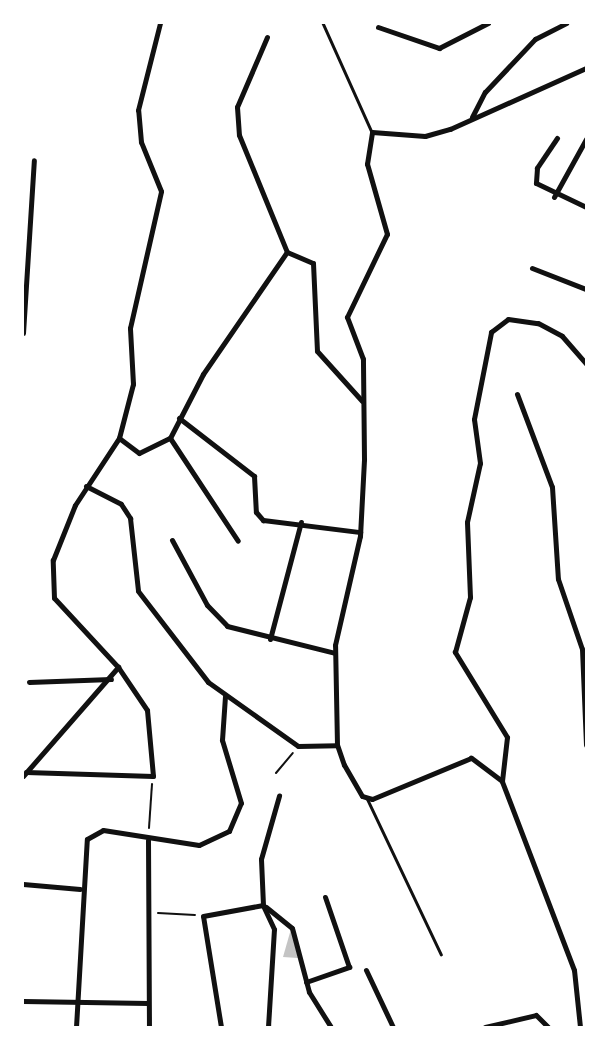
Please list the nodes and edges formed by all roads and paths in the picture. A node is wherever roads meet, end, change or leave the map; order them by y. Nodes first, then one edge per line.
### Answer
1 (160, 23) edge
2 (323, 23) edge
3 (488, 23) edge
4 (566, 23) edge
5 (378, 27) dead end
6 (267, 37) dead end
7 (586, 68) edge
8 (471, 119) junction
9 (372, 132) junction
10 (557, 138) dead end
11 (586, 139) edge
12 (34, 160) dead end
13 (583, 160) edge
14 (554, 197) junction
15 (586, 207) edge
16 (286, 252) junction
17 (532, 268) dead end
18 (586, 289) edge
19 (23, 333) edge
20 (586, 364) edge
21 (517, 394) dead end
22 (363, 402) junction
23 (179, 418) junction
24 (119, 438) junction
25 (170, 438) junction
26 (86, 486) junction
27 (302, 522) junction
28 (360, 532) junction
29 (172, 540) dead end
30 (238, 541) dead end
31 (270, 639) junction
32 (335, 653) junction
33 (118, 667) junction
34 (111, 680) junction
35 (29, 682) dead end
36 (225, 696) junction
37 (337, 745) junction
38 (586, 745) edge
39 (298, 746) junction
40 (24, 774) edge
41 (276, 774) dead end
42 (153, 776) junction
43 (502, 781) junction
44 (279, 796) dead end
45 (369, 798) junction
46 (148, 840) junction
47 (23, 884) edge
48 (80, 889) junction
49 (325, 897) dead end
50 (263, 905) junction
51 (147, 914) junction
52 (203, 916) junction
53 (441, 954) dead end
54 (366, 970) dead end
55 (306, 982) junction
56 (23, 1001) edge
57 (78, 1002) junction
58 (149, 1003) junction
59 (330, 1026) edge
60 (76, 1027) edge
61 (149, 1027) edge
62 (221, 1027) edge
63 (268, 1027) edge
64 (393, 1027) edge
65 (485, 1027) edge
66 (548, 1027) edge
67 (580, 1027) edge

1 - 24 street
2 - 9 lane
3 - 5 street
4 - 8 street
6 - 16 street
7 - 8 street
8 - 9 street
9 - 22 street
10 - 14 street
11 - 13 street
12 - 19 street
13 - 14 street
14 - 15 street
16 - 22 street
16 - 23 street
17 - 18 street
20 - 43 street
21 - 38 street
22 - 28 street
23 - 25 street
23 - 27 street
24 - 25 street
24 - 26 street
25 - 30 street
26 - 33 street
26 - 36 street
27 - 28 street
27 - 31 street
28 - 32 street
29 - 31 street
31 - 32 street
32 - 37 street
33 - 34 street
33 - 42 street
34 - 35 street
34 - 40 street
36 - 39 street
36 - 46 street
37 - 39 street
37 - 45 street
39 - 41 path
40 - 42 street
42 - 46 path
43 - 45 street
43 - 67 street
44 - 50 street
45 - 53 lane
46 - 48 street
46 - 51 street
47 - 48 street
48 - 57 street
49 - 55 street
50 - 52 street
50 - 55 street
50 - 63 street
51 - 52 path
51 - 58 street
52 - 62 street
54 - 64 street
55 - 59 street
56 - 57 street
57 - 58 street
57 - 60 street
58 - 61 street
65 - 66 street

